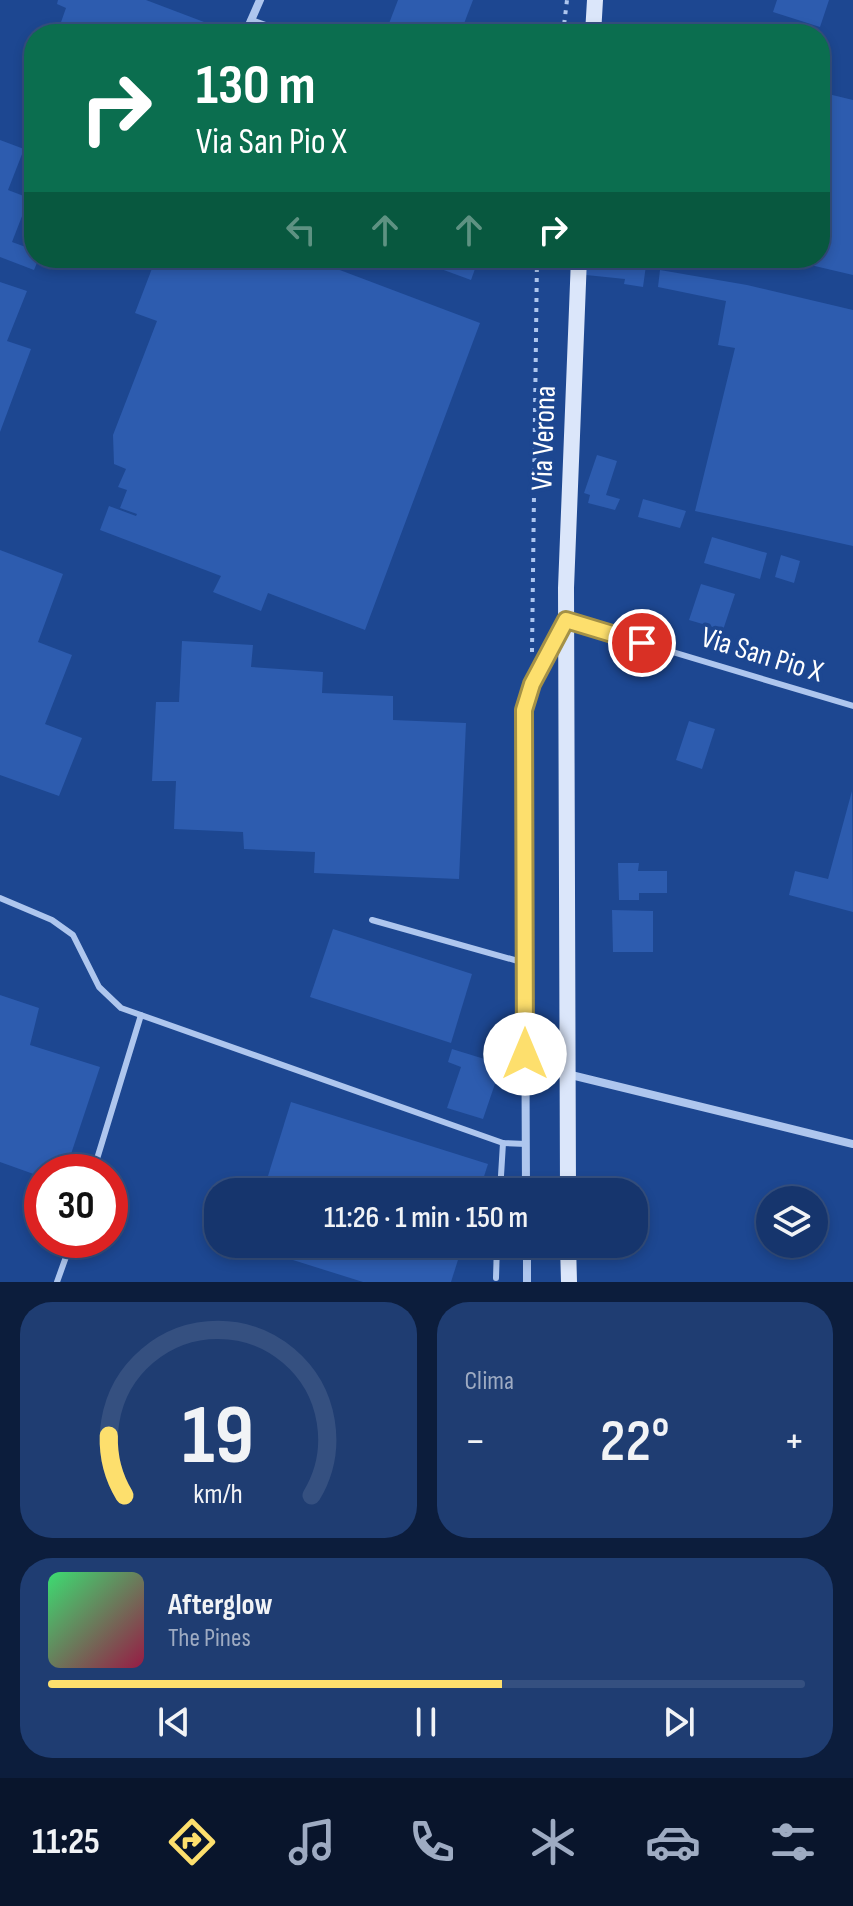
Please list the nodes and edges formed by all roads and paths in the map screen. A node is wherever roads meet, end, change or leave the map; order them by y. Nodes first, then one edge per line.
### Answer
1 (260, 0) edge
2 (567, 0) edge
3 (595, 0) edge
4 (251, 21) junction
5 (250, 24) edge
6 (260, 24) edge
7 (564, 24) edge
8 (594, 24) edge
9 (537, 268) edge
10 (579, 268) edge
11 (566, 620) junction
12 (532, 684) junction
13 (853, 706) edge
14 (0, 898) edge
15 (372, 920) dead end
16 (525, 963) junction
17 (141, 1015) junction
18 (567, 1073) junction
19 (503, 1143) junction
20 (526, 1144) junction
21 (853, 1144) edge
22 (99, 1154) edge
23 (501, 1178) edge
24 (526, 1178) edge
25 (568, 1178) edge
26 (66, 1258) edge
27 (497, 1258) edge
28 (527, 1258) edge
29 (568, 1258) edge
30 (496, 1278) dead end
31 (57, 1282) edge
32 (527, 1282) edge
33 (569, 1282) edge

1 - 4 street
2 - 7 path
3 - 8 main road
4 - 5 street
4 - 6 street
9 - 12 path
10 - 11 main road, Via Verona
11 - 12 street, Via Verona
11 - 13 lane, Via San Pio X
11 - 18 main road, Via Verona
12 - 16 street, Via Verona
14 - 17 lane
15 - 16 lane
16 - 20 street, Via Verona
17 - 19 lane
17 - 22 lane
18 - 21 street
18 - 25 main road, Via Verona
19 - 20 lane
19 - 23 lane
20 - 24 street, Via Verona
26 - 31 lane
27 - 30 lane
28 - 32 street
29 - 33 main road

